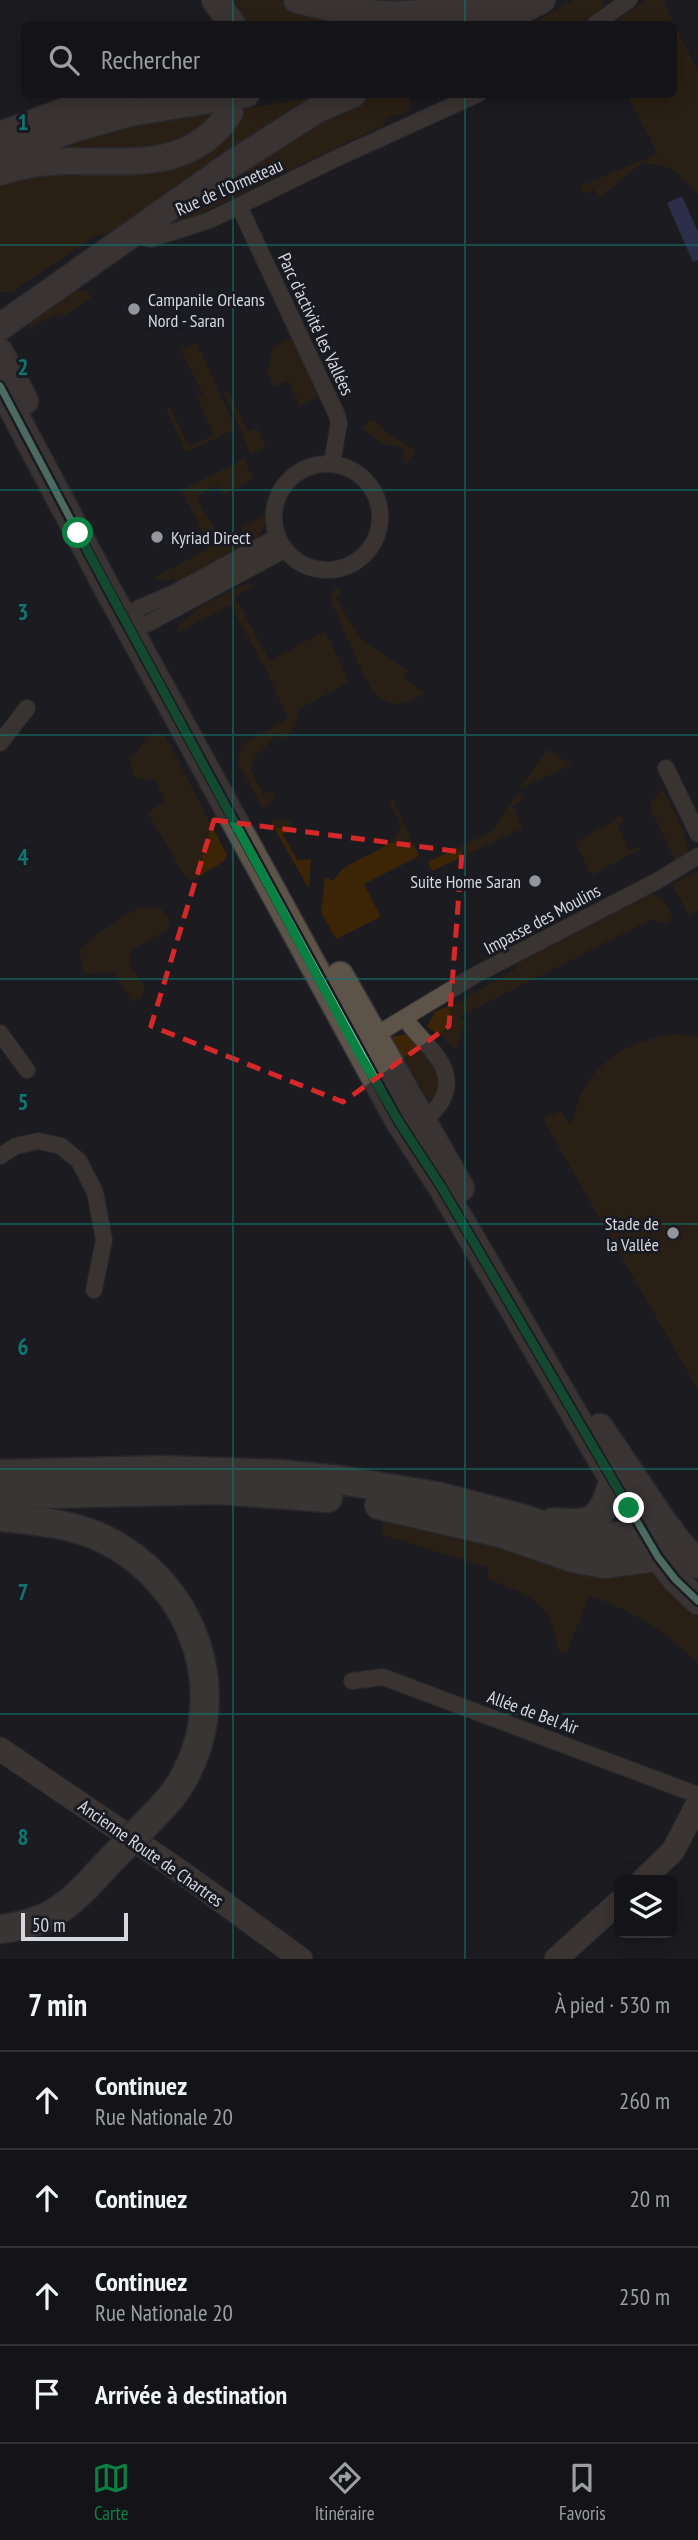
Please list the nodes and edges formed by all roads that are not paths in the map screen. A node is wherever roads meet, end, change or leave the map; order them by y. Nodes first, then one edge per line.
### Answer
1 (215, 0) edge
2 (297, 0) edge
3 (470, 0) edge
4 (498, 0) edge
5 (542, 0) edge
6 (629, 0) edge
7 (230, 21) edge
8 (452, 21) edge
9 (500, 21) edge
10 (600, 21) edge
11 (109, 98) edge
12 (343, 98) edge
13 (469, 98) edge
14 (238, 103) edge
15 (0, 135) edge
16 (0, 156) edge
17 (0, 172) edge
18 (239, 206) junction
19 (132, 235) junction
20 (77, 267) junction
21 (0, 310) edge
22 (0, 327) edge
23 (0, 352) edge
24 (0, 386) edge
25 (332, 463) junction
26 (281, 544) junction
27 (137, 618) junction
28 (27, 708) dead end
29 (0, 743) edge
30 (666, 768) dead end
31 (698, 834) edge
32 (698, 856) edge
33 (405, 1018) junction
34 (0, 1033) edge
35 (373, 1049) junction
36 (27, 1070) dead end
37 (411, 1121) junction
38 (0, 1156) edge
39 (94, 1290) dead end
40 (0, 1474) edge
41 (613, 1482) junction
42 (0, 1495) edge
43 (0, 1517) edge
44 (521, 1518) junction
45 (656, 1531) junction
46 (658, 1558) junction
47 (698, 1565) edge
48 (698, 1601) edge
49 (352, 1681) dead end
50 (0, 1749) edge
51 (698, 1795) edge
52 (698, 1803) edge
53 (648, 1875) edge
54 (614, 1907) edge
55 (0, 1929) edge
56 (301, 1959) edge
57 (556, 1959) edge

1 - 7 main road
2 - 3 main road
4 - 8 main road
5 - 9 main road
6 - 10 street
11 - 15 main road
12 - 19 main road
13 - 18 street, Rue de l'Ormeteau
14 - 16 main road
14 - 17 main road
18 - 19 street, Rue de l'Ormeteau
18 - 25 street, Parc d'activité les Vallées
19 - 20 main road
20 - 21 street
20 - 22 main road
23 - 27 main road
24 - 27 main road
25 - 26 street
25 - 26 street
26 - 27 street
27 - 35 main road
28 - 29 street
30 - 31 street
32 - 33 street, Impasse des Moulins
33 - 35 street, Impasse des Moulins
33 - 37 street
34 - 36 street
35 - 37 main road
37 - 41 main road
37 - 45 main road
38 - 39 street
40 - 44 highway
41 - 44 highway
41 - 45 main road
42 - 46 highway
43 - 55 highway, bridge
44 - 45 highway
45 - 46 main road
45 - 47 main road
46 - 48 main road
49 - 51 street, Allée de Bel Air
50 - 56 main road, Ancienne Route de Chartres
52 - 53 main road
54 - 57 main road

